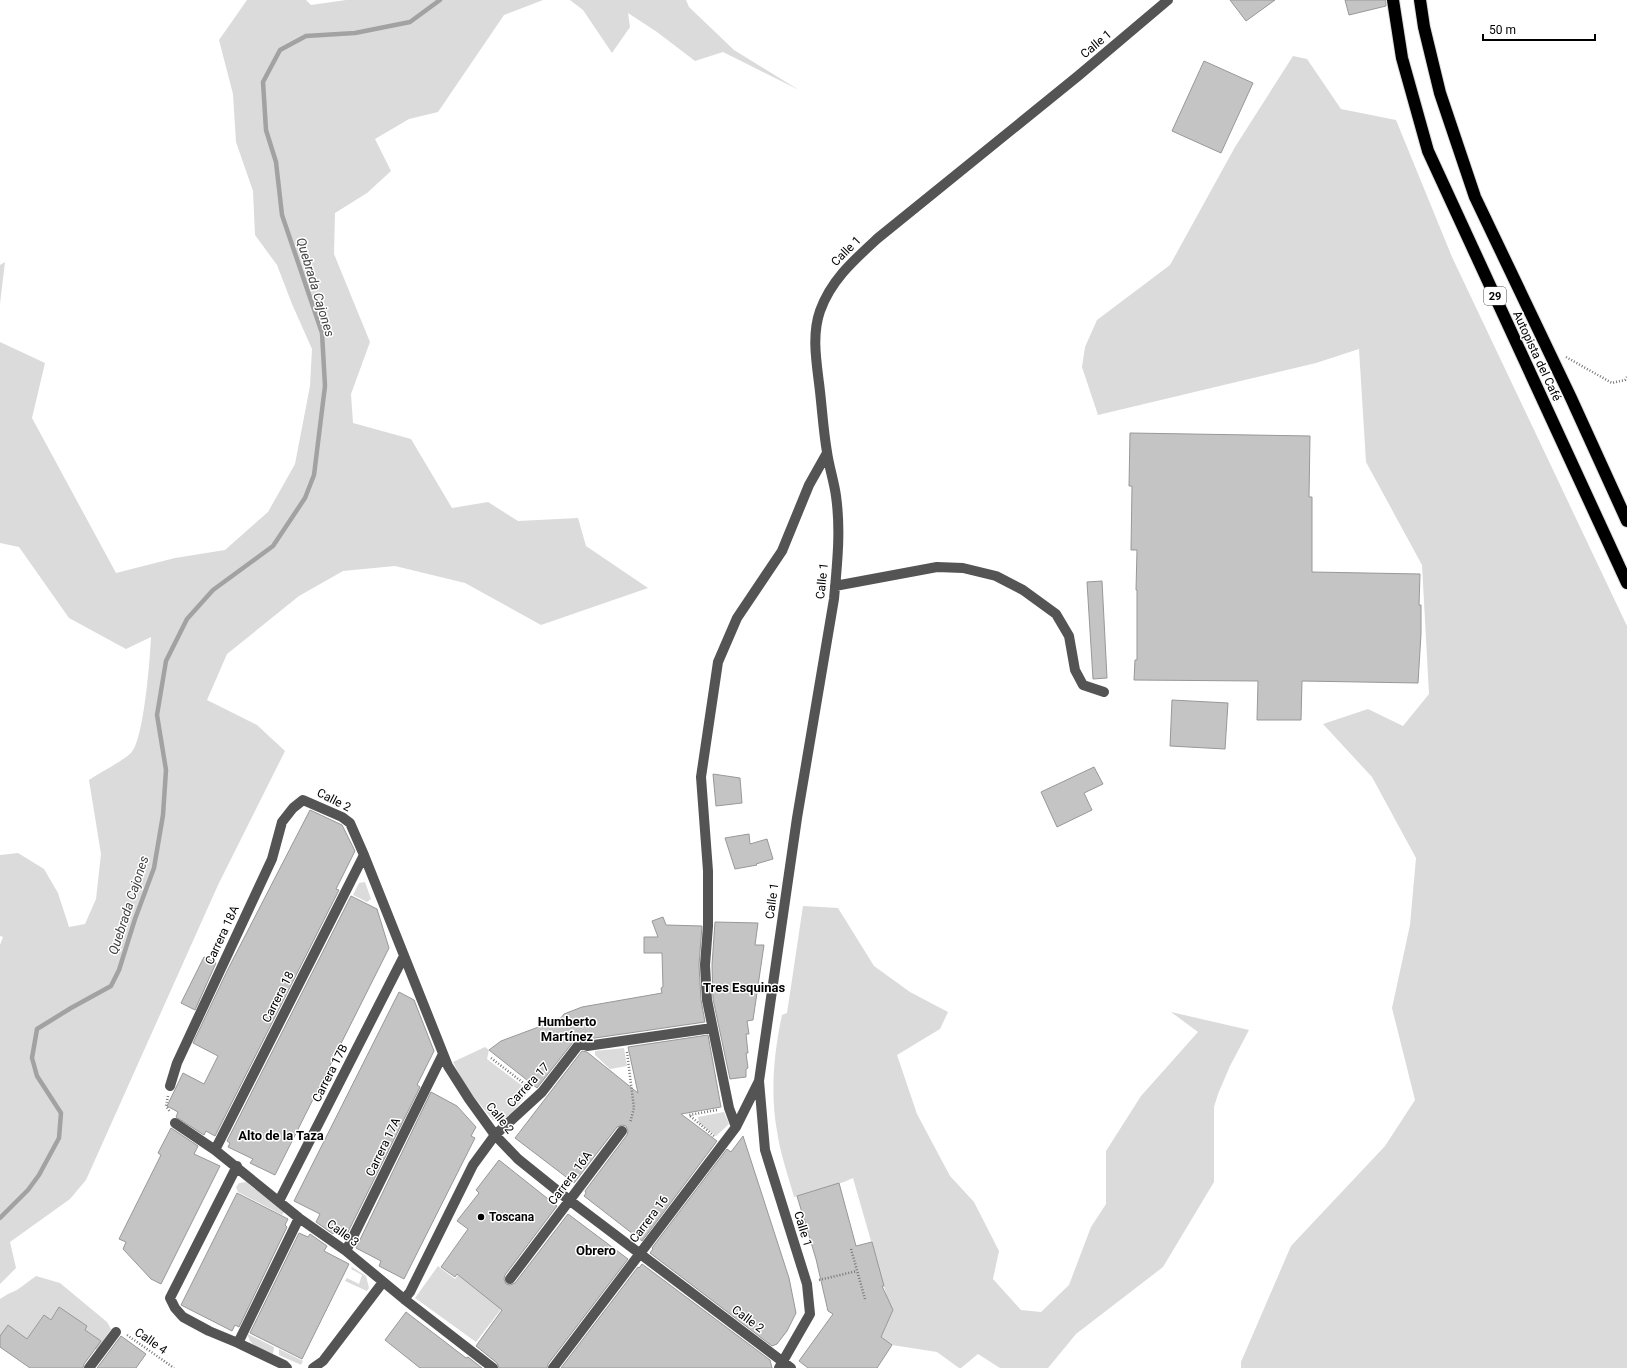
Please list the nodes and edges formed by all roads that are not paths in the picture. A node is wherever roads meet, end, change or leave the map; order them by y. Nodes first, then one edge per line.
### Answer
1 (1168, 0) edge
2 (1393, 0) edge
3 (1420, 0) edge
4 (827, 453) junction
5 (1627, 520) edge
6 (1627, 583) edge
7 (835, 586) junction
8 (1104, 692) dead end
9 (303, 800) joint
10 (364, 855) junction
11 (404, 956) junction
12 (712, 1028) junction
13 (443, 1054) junction
14 (759, 1081) junction
15 (170, 1086) road end
16 (175, 1123) road end
17 (736, 1127) junction
18 (622, 1131) road end
19 (495, 1135) junction
20 (215, 1150) junction
21 (237, 1166) junction
22 (570, 1200) junction
23 (279, 1201) junction
24 (299, 1218) junction
25 (346, 1251) junction
26 (639, 1254) junction
27 (510, 1279) dead end
28 (383, 1282) junction
29 (404, 1299) junction
30 (116, 1332) road end
31 (238, 1342) junction
32 (784, 1366) edge
33 (89, 1368) edge
34 (287, 1368) edge
35 (313, 1368) edge
36 (493, 1368) edge
37 (553, 1368) edge

1 - 4 street, Calle 1
2 - 6 highway, Autopista del Café / 29
3 - 5 highway, Autopista del Café / 29
4 - 7 street, Calle 1
4 - 12 street
7 - 8 street
7 - 14 street, Calle 1
9 - 10 street, Calle 2
9 - 15 street, Carrera 18A
10 - 11 street, Calle 2
10 - 20 street, Carrera 18
11 - 13 street, Calle 2
11 - 23 street, Carrera 17B
12 - 17 street
12 - 19 street, Carrera 17
13 - 19 street, Calle 2
13 - 25 street, Carrera 17A
14 - 17 street, Carrera 16
14 - 32 street, Calle 1
16 - 20 street, Calle 3
17 - 26 street, Carrera 16
18 - 22 street, Carrera 16A
19 - 22 street, Calle 2
19 - 29 street, Carrera 17
20 - 21 street, Calle 3
21 - 23 street, Calle 3
21 - 31 street
22 - 26 street, Calle 2
22 - 27 street, Carrera 16A
23 - 24 street, Calle 3
24 - 25 street, Calle 3
24 - 31 street
25 - 28 street, Calle 3
26 - 32 street, Calle 2
26 - 37 street, Carrera 16
28 - 29 street, Calle 3
28 - 35 street
29 - 36 street, Calle 3
30 - 33 street
31 - 34 street

